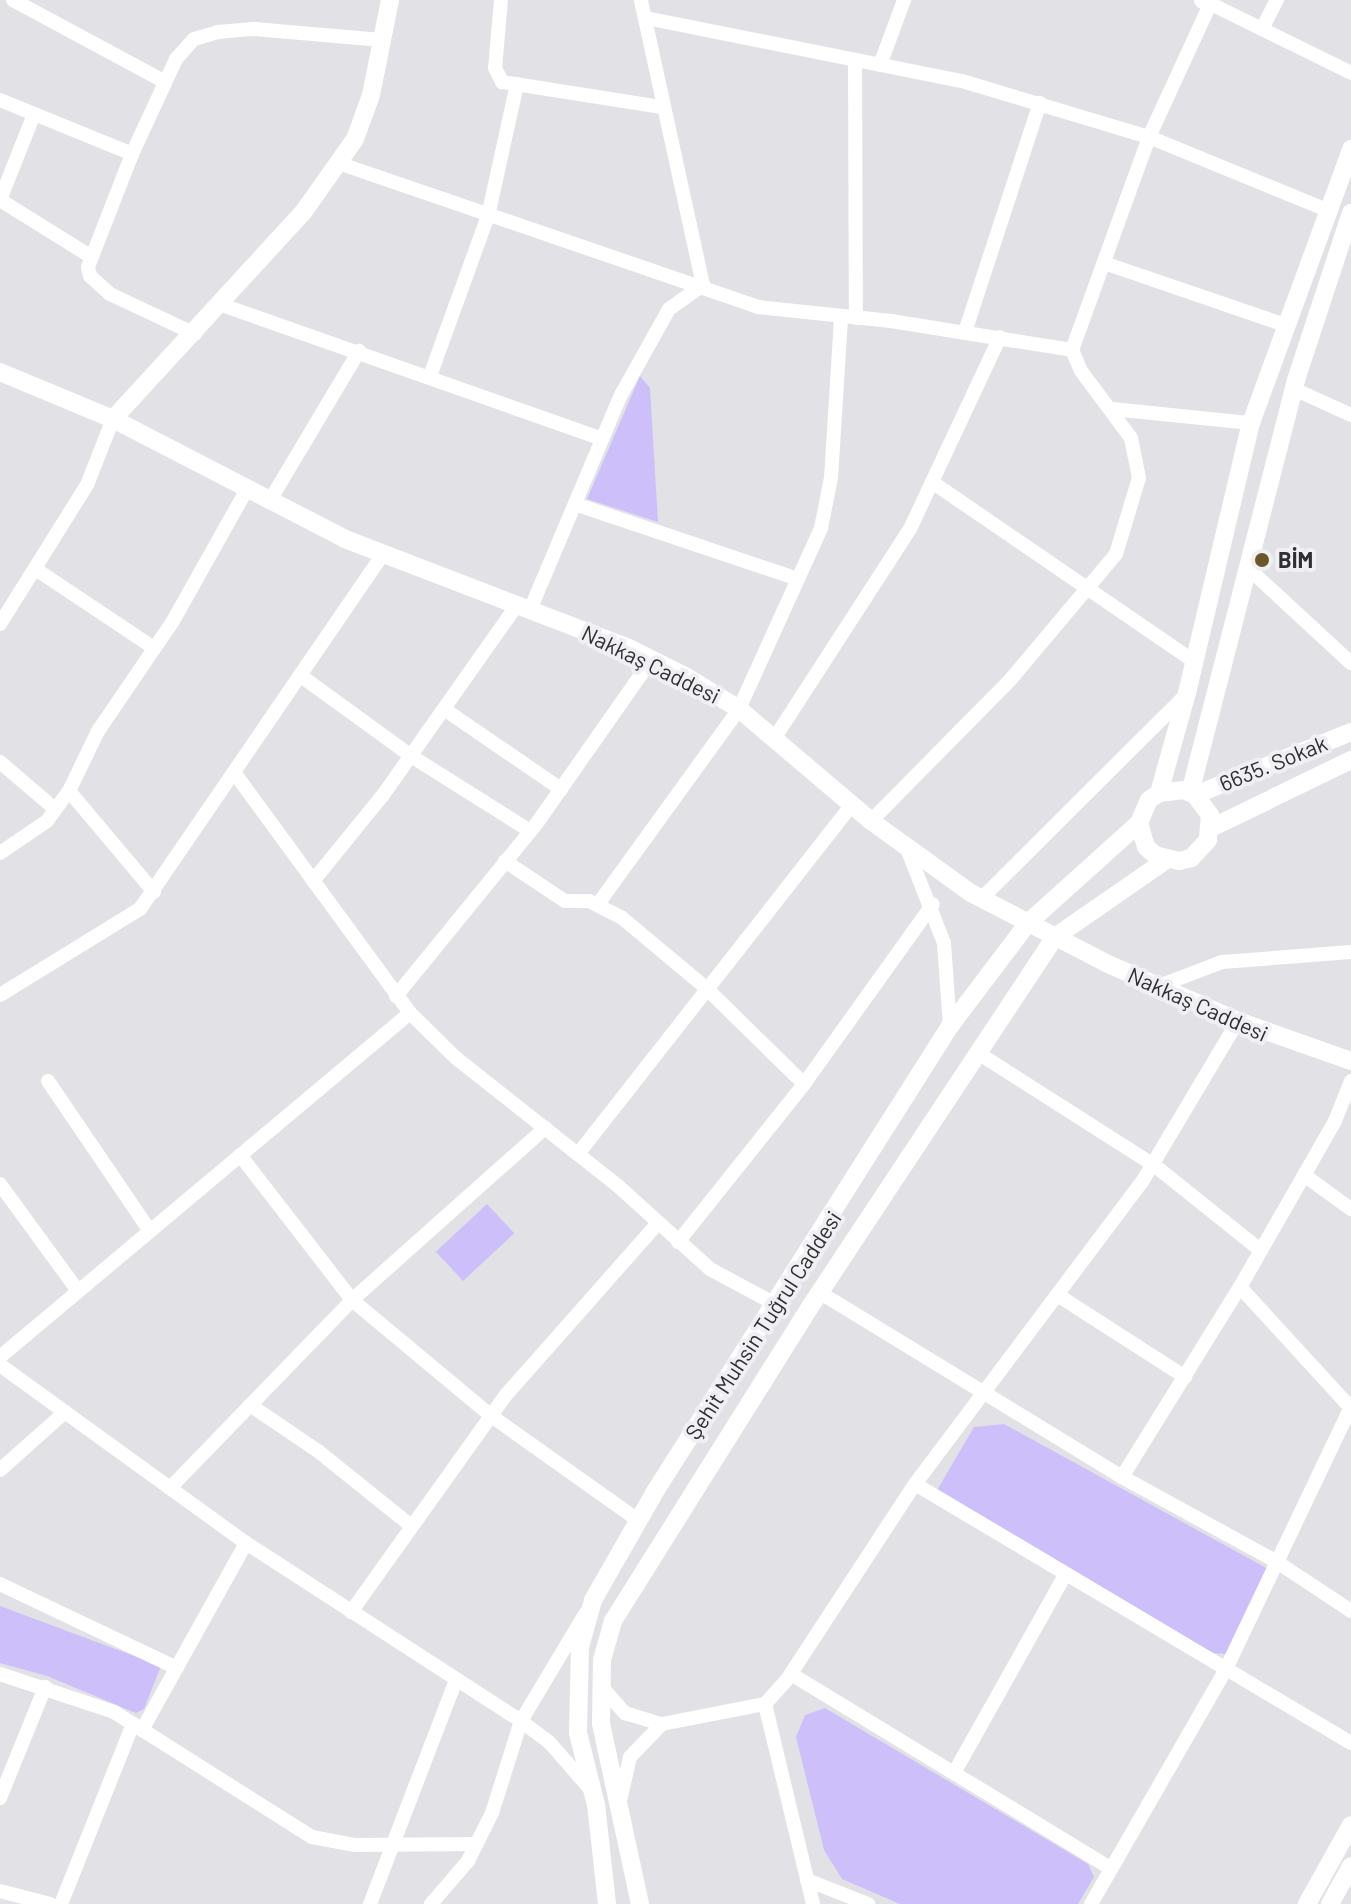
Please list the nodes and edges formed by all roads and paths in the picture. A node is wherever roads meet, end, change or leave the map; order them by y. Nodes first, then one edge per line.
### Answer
1 (13, 0) edge
2 (390, 0) edge
3 (501, 0) edge
4 (641, 0) edge
5 (904, 0) edge
6 (1277, 0) edge
7 (1207, 1) edge
8 (646, 18) junction
9 (1262, 29) junction
10 (382, 40) junction
11 (855, 60) junction
12 (880, 65) junction
13 (1351, 73) edge
14 (165, 82) junction
15 (517, 84) junction
16 (0, 100) edge
17 (1040, 103) junction
18 (662, 107) junction
19 (34, 114) junction
20 (1149, 137) junction
21 (1351, 149) edge
22 (132, 154) junction
23 (338, 163) junction
24 (0, 200) edge
25 (1327, 210) junction
26 (1351, 215) edge
27 (488, 216) junction
28 (90, 256) junction
29 (1107, 264) junction
30 (703, 285) junction
31 (222, 305) junction
32 (848, 318) junction
33 (1285, 325) junction
34 (965, 332) junction
35 (195, 334) junction
36 (1000, 337) junction
37 (1072, 350) junction
38 (359, 351) junction
39 (0, 372) edge
40 (430, 376) junction
41 (1294, 389) junction
42 (1112, 409) junction
43 (1351, 415) edge
44 (113, 419) junction
45 (1251, 423) junction
46 (602, 439) junction
47 (932, 482) junction
48 (246, 491) junction
49 (269, 502) junction
50 (575, 504) junction
51 (382, 555) junction
52 (1249, 569) junction
53 (37, 570) junction
54 (798, 579) junction
55 (1088, 587) junction
56 (524, 608) junction
57 (0, 624) edge
58 (154, 648) junction
59 (652, 659) junction
60 (1196, 663) junction
61 (1351, 663) edge
62 (301, 676) junction
63 (1187, 693) junction
64 (444, 709) junction
65 (739, 709) junction
66 (1351, 732) edge
67 (774, 739) junction
68 (411, 756) junction
69 (1351, 760) edge
70 (0, 762) edge
71 (236, 775) junction
72 (561, 789) junction
73 (69, 791) junction
74 (1159, 793) junction
75 (1193, 794) junction
76 (852, 805) junction
77 (55, 809) junction
78 (871, 821) junction
79 (1139, 823) junction
80 (1211, 828) junction
81 (530, 831) junction
82 (906, 845) junction
83 (0, 853) edge
84 (1166, 860) junction
85 (505, 861) junction
86 (313, 881) junction
87 (154, 892) junction
88 (981, 899) junction
89 (598, 904) junction
90 (933, 904) junction
91 (1028, 923) junction
92 (1055, 937) junction
93 (1351, 952) edge
94 (1159, 986) junction
95 (706, 988) junction
96 (0, 995) edge
97 (396, 996) junction
98 (410, 1013) junction
99 (1238, 1021) junction
100 (950, 1026) junction
101 (978, 1053) junction
102 (1351, 1061) edge
103 (48, 1081) dead end
104 (1351, 1081) edge
105 (804, 1084) junction
106 (545, 1128) junction
107 (578, 1154) junction
108 (240, 1155) junction
109 (1154, 1165) junction
110 (1304, 1175) junction
111 (0, 1184) edge
112 (1351, 1209) edge
113 (657, 1224) junction
114 (150, 1231) junction
115 (678, 1242) junction
116 (1260, 1250) junction
117 (1240, 1287) junction
118 (78, 1291) junction
119 (819, 1292) junction
120 (1059, 1296) junction
121 (352, 1300) junction
122 (777, 1305) junction
123 (0, 1357) edge
124 (0, 1365) edge
125 (1185, 1377) junction
126 (986, 1394) junction
127 (250, 1405) junction
128 (1351, 1407) edge
129 (65, 1412) junction
130 (490, 1415) junction
131 (0, 1470) edge
132 (1122, 1477) junction
133 (915, 1484) junction
134 (170, 1488) junction
135 (639, 1521) junction
136 (410, 1525) junction
137 (246, 1543) junction
138 (1277, 1562) junction
139 (1064, 1577) junction
140 (0, 1584) edge
141 (593, 1600) junction
142 (1351, 1611) edge
143 (351, 1612) junction
144 (177, 1668) junction
145 (1225, 1671) junction
146 (0, 1674) edge
147 (791, 1674) junction
148 (456, 1680) junction
149 (45, 1687) junction
150 (602, 1687) junction
151 (765, 1704) junction
152 (521, 1721) junction
153 (662, 1724) junction
154 (137, 1727) junction
155 (1351, 1743) edge
156 (954, 1773) junction
157 (593, 1792) junction
158 (0, 1798) edge
159 (619, 1807) junction
160 (1351, 1825) edge
161 (476, 1844) junction
162 (391, 1846) junction
163 (1351, 1866) edge
164 (1110, 1868) junction
165 (807, 1880) junction
166 (0, 1891) edge
167 (50, 1904) edge
168 (61, 1904) edge
169 (370, 1904) edge
170 (431, 1904) edge
171 (607, 1904) edge
172 (640, 1904) edge
173 (813, 1904) edge
174 (868, 1904) edge
175 (1091, 1904) edge
176 (1307, 1904) edge
177 (1330, 1904) edge

1 - 14 street
2 - 10 main road
3 - 15 street
4 - 8 street
5 - 12 street
6 - 9 street
7 - 9 street
7 - 20 street
8 - 11 street
8 - 18 street
9 - 13 street
10 - 14 street
10 - 23 main road
11 - 12 street
11 - 32 street
12 - 17 street
14 - 22 street
15 - 18 street
15 - 27 street
16 - 19 street
17 - 20 street
17 - 34 street
18 - 30 street
19 - 22 street
19 - 24 street
20 - 25 street
20 - 29 street
21 - 25 main road
22 - 28 street
23 - 27 street
23 - 31 main road
24 - 28 street
25 - 33 main road
26 - 41 main road
27 - 30 street
27 - 40 street
28 - 35 street
29 - 33 street
29 - 37 street
30 - 32 street
30 - 46 street
31 - 35 main road
31 - 38 street
32 - 34 street
32 - 54 street
33 - 45 main road
34 - 36 street
35 - 44 main road
36 - 37 street
36 - 47 street
37 - 42 street
38 - 40 street
38 - 49 street
39 - 44 main road, Nakkaş Caddesi
40 - 46 street
41 - 43 street
41 - 52 main road
42 - 45 street
42 - 55 street
44 - 48 main road, Nakkaş Caddesi
44 - 53 street
45 - 60 main road
46 - 50 street
47 - 55 street
47 - 67 street
48 - 49 main road, Nakkaş Caddesi
48 - 58 street
49 - 51 main road, Nakkaş Caddesi
50 - 54 street
50 - 56 street
51 - 56 main road, Nakkaş Caddesi
51 - 62 street
52 - 61 street
52 - 75 main road
53 - 57 street
53 - 58 street
54 - 65 street
55 - 60 street
55 - 78 street
56 - 59 main road, Nakkaş Caddesi
56 - 64 street
58 - 73 street
59 - 65 main road, Nakkaş Caddesi
59 - 72 street
60 - 63 main road
62 - 68 street
62 - 71 street
63 - 74 main road
63 - 88 street
64 - 68 street
64 - 72 street
65 - 67 main road, Nakkaş Caddesi
65 - 89 street
66 - 75 main road, 6635. Sokak
67 - 76 main road, Nakkaş Caddesi
68 - 81 street
68 - 86 street
69 - 80 main road, 6635. Sokak
70 - 77 street
71 - 86 street
71 - 87 street
72 - 81 street
73 - 77 street
73 - 87 street
74 - 75 main road
74 - 79 main road
75 - 80 main road
76 - 78 main road, Nakkaş Caddesi
76 - 95 street
77 - 83 street
78 - 82 main road, Nakkaş Caddesi
79 - 84 main road
79 - 91 main road, Şehit Muhsin Tuğrul Caddesi
80 - 84 main road
81 - 85 street
82 - 88 main road, Nakkaş Caddesi
82 - 90 street
84 - 92 main road, Şehit Muhsin Tuğrul Caddesi
85 - 89 street
85 - 97 street
86 - 97 street
87 - 96 street
88 - 91 main road, Nakkaş Caddesi
89 - 95 street
90 - 100 street
90 - 105 street
91 - 92 main road, Nakkaş Caddesi
91 - 100 main road, Şehit Muhsin Tuğrul Caddesi
92 - 94 main road, Nakkaş Caddesi
92 - 101 main road, Şehit Muhsin Tuğrul Caddesi
93 - 94 street
94 - 99 main road, Nakkaş Caddesi
95 - 105 street
95 - 107 street
97 - 98 street
98 - 106 street
98 - 108 street
99 - 102 main road, Nakkaş Caddesi
99 - 109 street
100 - 122 main road, Şehit Muhsin Tuğrul Caddesi
101 - 109 street
101 - 119 main road, Şehit Muhsin Tuğrul Caddesi
103 - 114 street
104 - 110 street
105 - 115 street
106 - 107 street
106 - 121 street
107 - 113 street
108 - 114 street
108 - 121 street
109 - 116 street
109 - 120 street
110 - 112 street
110 - 116 street
111 - 118 street
113 - 115 street
113 - 130 street
114 - 118 street
115 - 122 street
116 - 117 street
117 - 125 street
117 - 128 street
118 - 123 street
119 - 126 street
119 - 150 main road, Şehit Muhsin Tuğrul Caddesi
120 - 125 street
120 - 126 street
121 - 127 street
121 - 130 street
122 - 135 main road, Şehit Muhsin Tuğrul Caddesi
124 - 129 street
125 - 132 street
126 - 132 street
126 - 133 street
127 - 134 street
127 - 136 street
128 - 138 street
129 - 131 street
129 - 134 street
130 - 135 street
130 - 136 street
132 - 138 street
133 - 139 street
133 - 147 street
134 - 137 street
135 - 141 main road, Şehit Muhsin Tuğrul Caddesi
136 - 143 street
137 - 143 street
137 - 144 street
138 - 142 street
138 - 145 street
139 - 145 street
139 - 156 street
140 - 144 street
141 - 152 street
141 - 157 main road, Şehit Muhsin Tuğrul Caddesi
143 - 148 street
144 - 154 street
145 - 155 street
145 - 164 street
146 - 149 street
147 - 151 street
147 - 156 street
148 - 152 street
148 - 162 street
149 - 154 street
149 - 158 street
150 - 153 street
150 - 159 main road, Şehit Muhsin Tuğrul Caddesi
151 - 153 street
151 - 165 street
152 - 157 street
152 - 161 street
153 - 159 street
154 - 162 street
154 - 168 street
156 - 164 street
157 - 171 main road, Şehit Muhsin Tuğrul Caddesi
159 - 172 main road, Şehit Muhsin Tuğrul Caddesi
160 - 176 main road
161 - 162 street
161 - 170 street
162 - 169 street
163 - 177 main road
164 - 175 street
165 - 173 street
165 - 174 street
166 - 167 street

